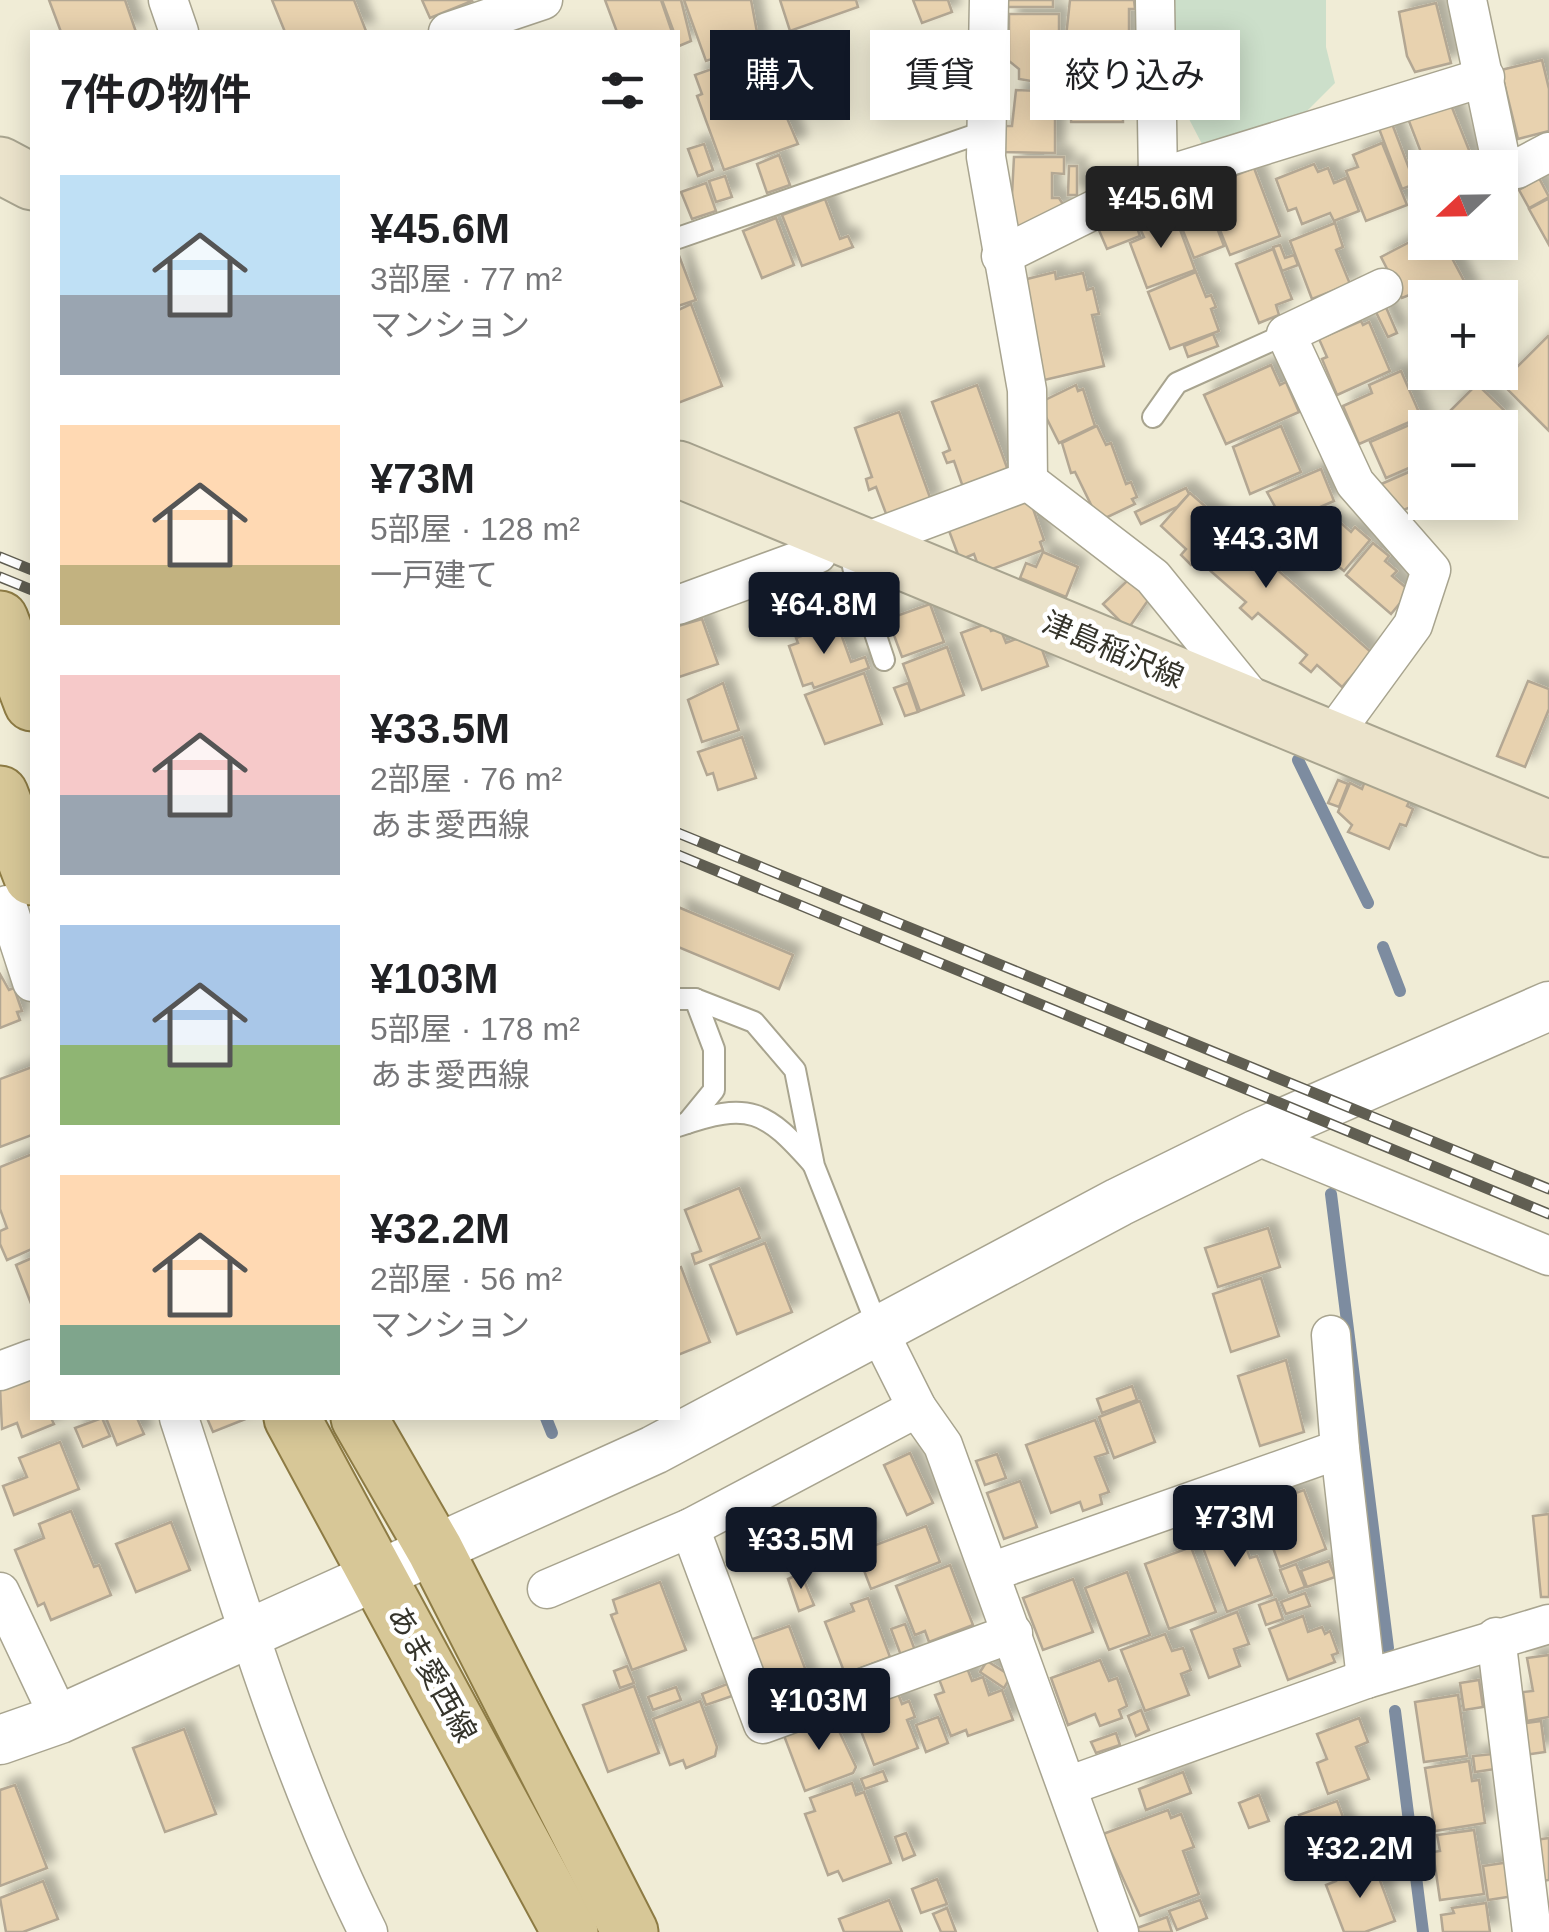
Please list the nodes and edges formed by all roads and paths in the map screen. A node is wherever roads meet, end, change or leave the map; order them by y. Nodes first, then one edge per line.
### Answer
1 (168, 0) edge
2 (543, 0) edge
3 (989, 0) edge
4 (1156, 0) edge
5 (1467, 0) edge
6 (179, 30) edge
7 (454, 30) edge
8 (1485, 76) junction
9 (986, 131) junction
10 (1549, 152) edge
11 (0, 166) edge
12 (1158, 178) junction
13 (30, 181) edge
14 (680, 237) edge
15 (1001, 256) junction
16 (1382, 288) dead end
17 (1286, 334) junction
18 (1153, 417) dead end
19 (680, 470) edge
20 (1028, 481) junction
21 (844, 537) junction
22 (680, 604) edge
23 (12, 630) edge
24 (884, 660) dead end
25 (30, 696) edge
26 (1264, 713) junction
27 (1329, 740) junction
28 (0, 794) edge
29 (1549, 829) edge
30 (18, 896) edge
31 (30, 970) edge
32 (686, 999) edge
33 (1549, 1006) edge
34 (682, 1125) edge
35 (1255, 1135) junction
36 (814, 1166) junction
37 (1549, 1256) edge
38 (879, 1332) junction
39 (1330, 1336) dead end
40 (30, 1360) edge
41 (0, 1371) edge
42 (917, 1408) junction
43 (180, 1420) edge
44 (293, 1420) edge
45 (360, 1420) edge
46 (1340, 1449) junction
47 (690, 1528) junction
48 (435, 1550) junction
49 (990, 1572) junction
50 (378, 1576) junction
51 (547, 1589) dead end
52 (2, 1605) edge
53 (1549, 1624) edge
54 (1012, 1632) junction
55 (250, 1634) junction
56 (1496, 1637) junction
57 (1366, 1679) junction
58 (60, 1719) junction
59 (0, 1740) edge
60 (1068, 1786) junction
61 (368, 1932) edge
62 (570, 1932) edge
63 (630, 1932) edge
64 (1120, 1932) edge
65 (1532, 1932) edge

1 - 6 street
2 - 7 street
3 - 9 street
4 - 12 street
5 - 8 street
8 - 10 street
8 - 12 street
9 - 14 lane
9 - 15 street
11 - 13 main road
12 - 15 street
15 - 20 street
16 - 17 street
17 - 18 lane
17 - 27 street
19 - 21 main road, 津島稲沢線
20 - 21 street
20 - 26 street
21 - 22 street
21 - 24 lane
21 - 26 main road, 津島稲沢線
23 - 25 main road
26 - 27 main road, 津島稲沢線
27 - 29 main road, 津島稲沢線
28 - 30 main road
30 - 31 street
32 - 34 lane
32 - 36 lane
33 - 35 street
34 - 36 lane
35 - 37 street
35 - 38 street
36 - 38 lane
38 - 42 street
38 - 48 street
39 - 46 street
40 - 41 street
42 - 47 street
42 - 49 street
43 - 55 street
44 - 50 main road, あま愛西線
45 - 48 main road, あま愛西線
46 - 49 street
46 - 57 street
47 - 51 street
47 - 54 street
48 - 50 street
48 - 63 main road, あま愛西線
49 - 54 street
50 - 55 street
50 - 62 main road, あま愛西線
52 - 58 street
53 - 56 street
54 - 60 street
55 - 58 street
55 - 61 street
56 - 57 street
56 - 65 street
57 - 60 street
58 - 59 street
60 - 64 street

